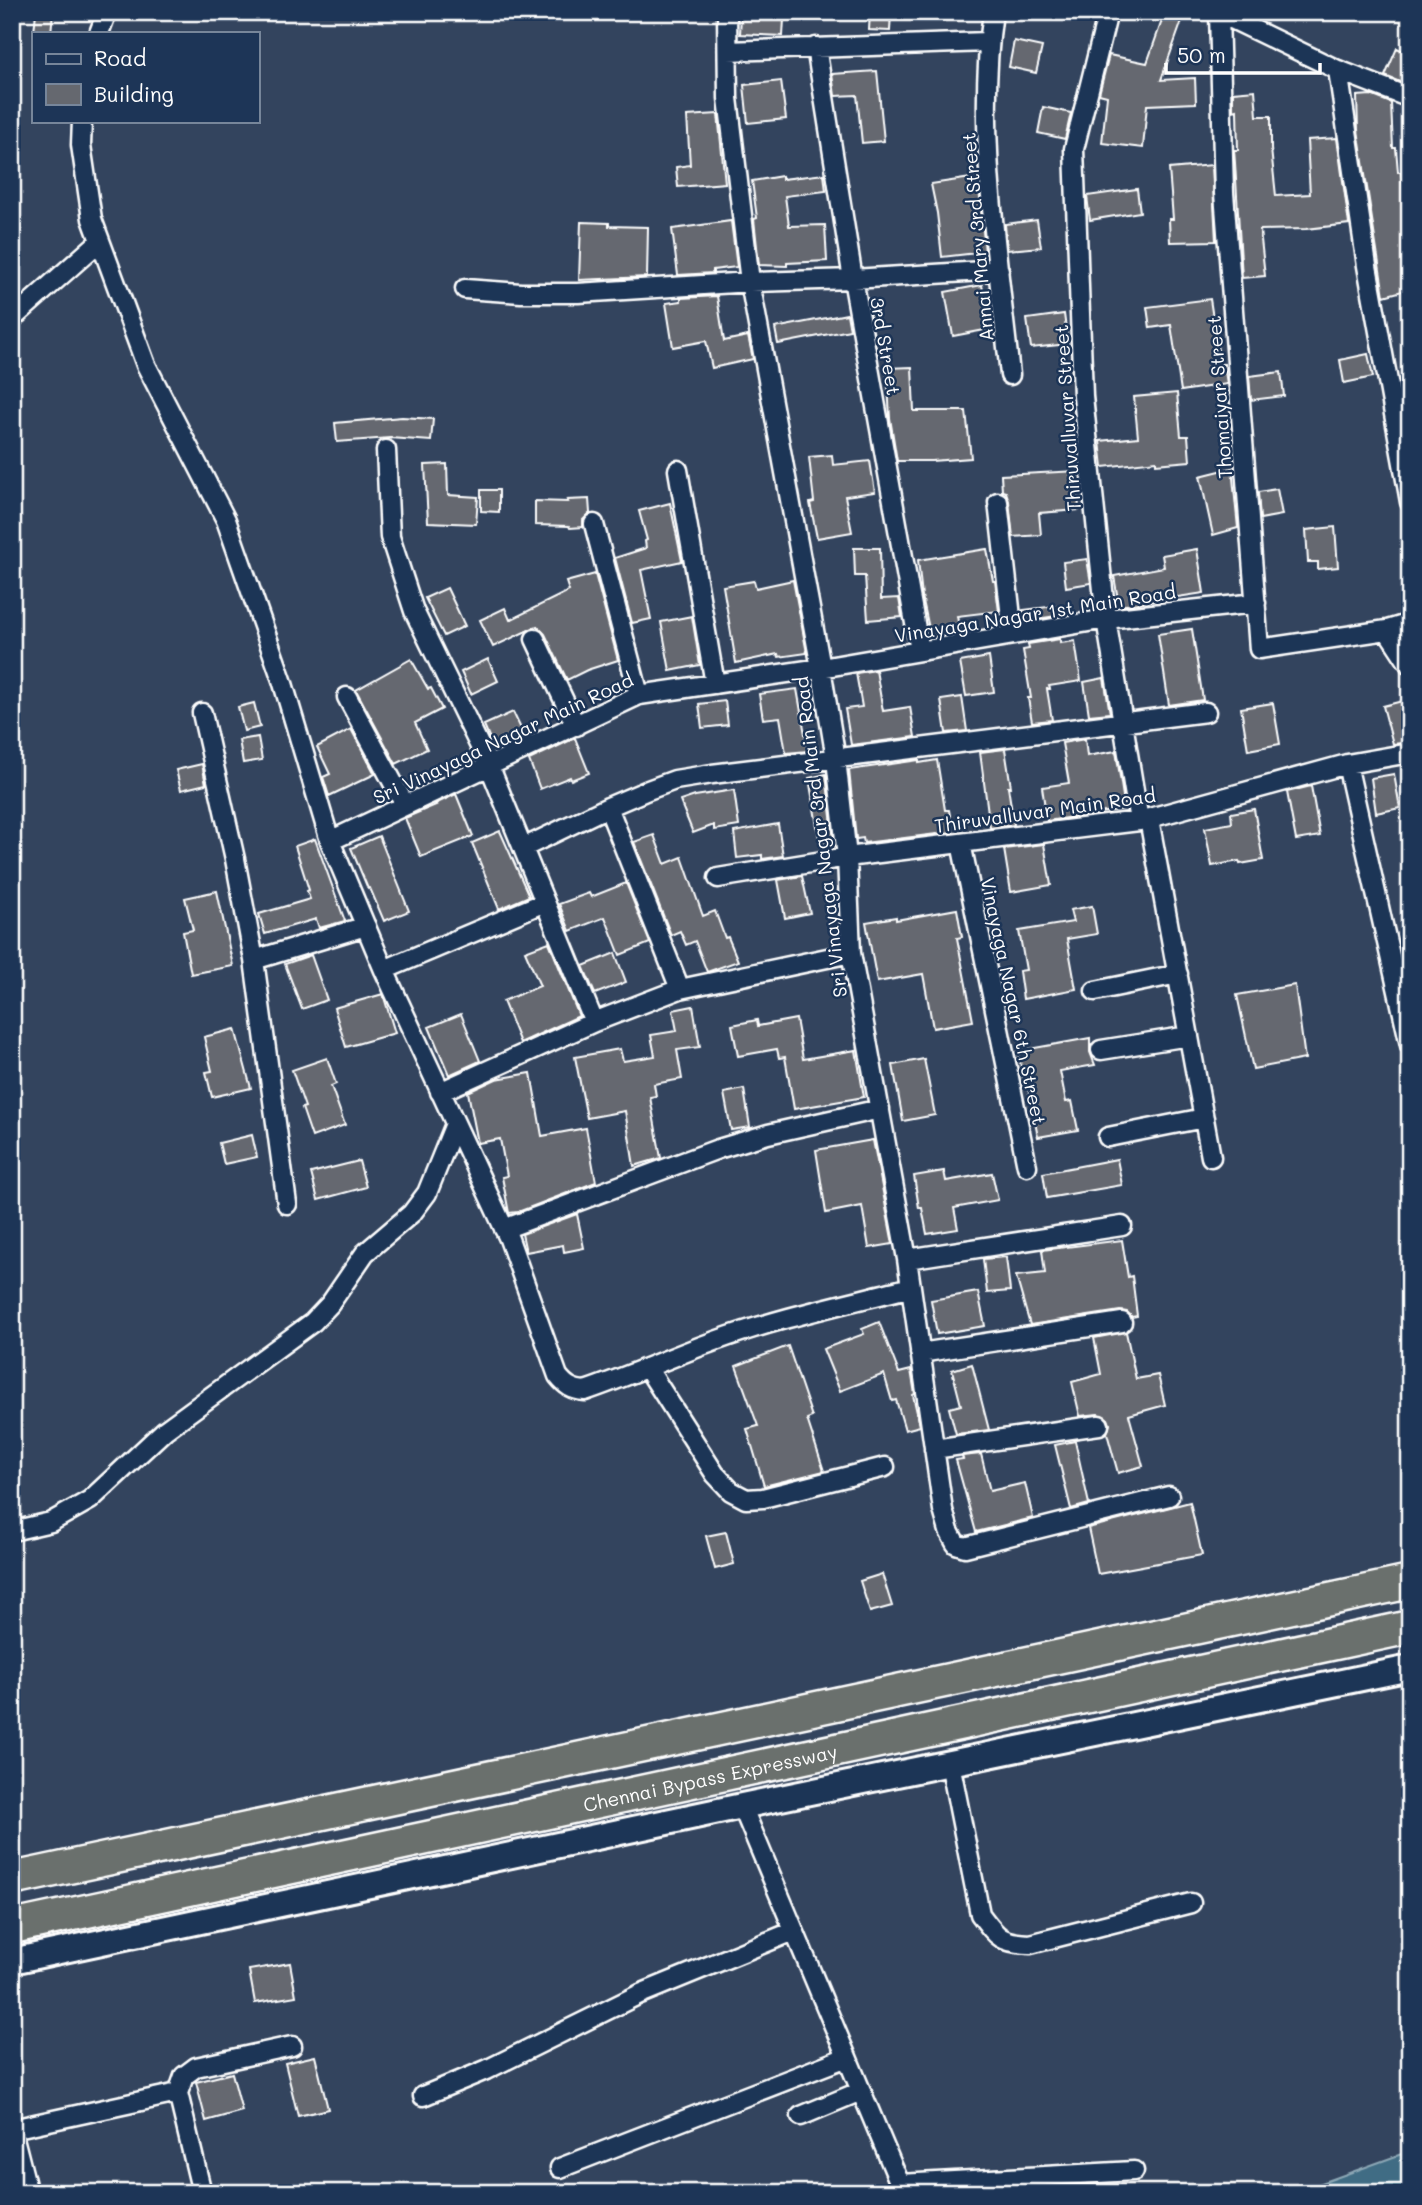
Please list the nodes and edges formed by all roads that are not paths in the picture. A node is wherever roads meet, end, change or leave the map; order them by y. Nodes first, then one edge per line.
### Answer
1 (106, 12) edge
2 (727, 12) edge
3 (993, 12) edge
4 (1108, 12) edge
5 (1218, 12) edge
6 (99, 32) edge
7 (988, 42) junction
8 (816, 47) junction
9 (728, 51) junction
10 (1338, 70) junction
11 (1410, 98) edge
12 (82, 122) edge
13 (100, 241) junction
14 (999, 270) junction
15 (853, 279) junction
16 (750, 282) junction
17 (466, 289) dead end
18 (12, 319) edge
19 (1010, 375) dead end
20 (386, 450) dead end
21 (1406, 461) edge
22 (678, 470) dead end
23 (998, 502) dead end
24 (1410, 502) edge
25 (594, 524) dead end
26 (1256, 603) junction
27 (1106, 619) junction
28 (1410, 623) edge
29 (1387, 630) junction
30 (1013, 635) junction
31 (535, 639) dead end
32 (920, 651) junction
33 (1410, 665) edge
34 (821, 668) junction
35 (715, 684) junction
36 (639, 695) junction
37 (347, 697) dead end
38 (1206, 712) dead end
39 (202, 713) dead end
40 (1122, 721) junction
41 (576, 726) junction
42 (1410, 753) edge
43 (835, 760) junction
44 (1347, 764) junction
45 (489, 765) junction
46 (405, 805) junction
47 (608, 807) junction
48 (1144, 820) junction
49 (330, 841) junction
50 (961, 843) junction
51 (523, 848) junction
52 (847, 857) junction
53 (718, 878) dead end
54 (545, 902) junction
55 (366, 926) junction
56 (851, 953) junction
57 (254, 960) junction
58 (384, 970) junction
59 (1178, 974) junction
60 (680, 989) junction
61 (1094, 991) dead end
62 (594, 1022) junction
63 (1189, 1036) junction
64 (1410, 1045) edge
65 (1101, 1050) dead end
66 (440, 1092) junction
67 (880, 1109) junction
68 (1204, 1118) junction
69 (455, 1124) junction
70 (1108, 1137) dead end
71 (1211, 1157) dead end
72 (1027, 1166) dead end
73 (287, 1204) dead end
74 (1122, 1226) dead end
75 (504, 1228) junction
76 (907, 1259) junction
77 (911, 1287) junction
78 (1122, 1322) dead end
79 (920, 1353) junction
80 (648, 1368) junction
81 (1099, 1425) dead end
82 (934, 1449) junction
83 (885, 1467) dead end
84 (1169, 1496) dead end
85 (12, 1531) edge
86 (1410, 1582) edge
87 (1410, 1627) edge
88 (1410, 1668) edge
89 (950, 1763) junction
90 (742, 1805) junction
91 (12, 1879) edge
92 (1191, 1903) dead end
93 (12, 1927) edge
94 (794, 1931) junction
95 (12, 1961) edge
96 (292, 2046) dead end
97 (847, 2057) junction
98 (861, 2091) junction
99 (178, 2093) junction
100 (423, 2096) dead end
101 (801, 2116) dead end
102 (12, 2129) edge
103 (560, 2168) dead end
104 (1134, 2171) dead end
105 (28, 2193) edge
106 (202, 2193) edge

1 - 6 street
2 - 9 street, Sri Vinayaga Nagar 3rd Main Road
3 - 7 street, Annai Mary 3rd Street
4 - 27 street, Thiruvalluvar Street
5 - 10 street
5 - 26 street, Thomaiyar Street
7 - 8 street
7 - 14 street, Annai Mary 3rd Street
8 - 9 street
8 - 15 street, 3rd Street
9 - 16 street, Sri Vinayaga Nagar 3rd Main Road
10 - 11 street
10 - 21 street
12 - 13 street
13 - 18 street
13 - 49 street
14 - 15 street
14 - 19 street, Annai Mary 3rd Street
15 - 16 street
15 - 32 street, 3rd Street
16 - 17 street
16 - 34 street, Sri Vinayaga Nagar 3rd Main Road
20 - 45 street
21 - 24 street
22 - 35 street
23 - 30 street
25 - 36 street
26 - 27 street, Vinayaga Nagar 1st Main Road
26 - 29 street, Thomaiyar Street
27 - 30 street, Vinayaga Nagar 1st Main Road
27 - 40 street, Thiruvalluvar Street
28 - 29 street
29 - 33 street
30 - 32 street, Vinayaga Nagar 1st Main Road
31 - 41 street
32 - 34 street, Vinayaga Nagar 1st Main Road
34 - 35 street, Sri Vinayaga Nagar Main Road
34 - 43 street, Sri Vinayaga Nagar 3rd Main Road
35 - 36 street, Sri Vinayaga Nagar Main Road
36 - 41 street, Sri Vinayaga Nagar Main Road
37 - 46 street
38 - 40 street
39 - 57 street
40 - 43 street
40 - 48 street, Thiruvalluvar Street
41 - 45 street, Sri Vinayaga Nagar Main Road
42 - 44 street, Thiruvalluvar Main Road
43 - 47 street
43 - 52 street, Sri Vinayaga Nagar 3rd Main Road
44 - 48 street, Thiruvalluvar Main Road
44 - 64 street
45 - 46 street, Sri Vinayaga Nagar Main Road
45 - 51 street
46 - 49 street, Sri Vinayaga Nagar Main Road
47 - 51 street
47 - 60 street
48 - 50 street, Thiruvalluvar Main Road
48 - 59 street, Thiruvalluvar Street
49 - 55 street
50 - 52 street, Thiruvalluvar Main Road
50 - 72 street, Vinayaga Nagar 6th Street
51 - 54 street
52 - 53 street, Thiruvalluvar Main Road
52 - 56 street, Sri Vinayaga Nagar 3rd Main Road
54 - 58 street
54 - 62 street
55 - 57 street
55 - 58 street
56 - 60 street
56 - 67 street, Sri Vinayaga Nagar 3rd Main Road
57 - 73 street
58 - 66 street
59 - 61 street
59 - 63 street, Thiruvalluvar Street
60 - 62 street
62 - 66 street
63 - 65 street
63 - 68 street, Thiruvalluvar Street
66 - 69 street
67 - 75 street
67 - 76 street, Sri Vinayaga Nagar 3rd Main Road
68 - 70 street
68 - 71 street, Thiruvalluvar Street
69 - 75 street
69 - 85 street
74 - 76 street
75 - 80 street
76 - 77 street, Sri Vinayaga Nagar 3rd Main Road
77 - 79 street, Sri Vinayaga Nagar 3rd Main Road
77 - 80 street
78 - 79 street
79 - 82 street, Sri Vinayaga Nagar 3rd Main Road
80 - 83 street
81 - 82 street
82 - 84 street, Sri Vinayaga Nagar 3rd Main Road
86 - 91 highway
87 - 93 highway, Chennai Bypass Expressway
88 - 89 street
89 - 90 street
89 - 92 street
90 - 94 street
90 - 95 street
94 - 97 street
94 - 100 street
96 - 99 street
97 - 98 street
97 - 103 street
98 - 101 street
98 - 104 street
99 - 102 street
99 - 106 street
102 - 105 street

